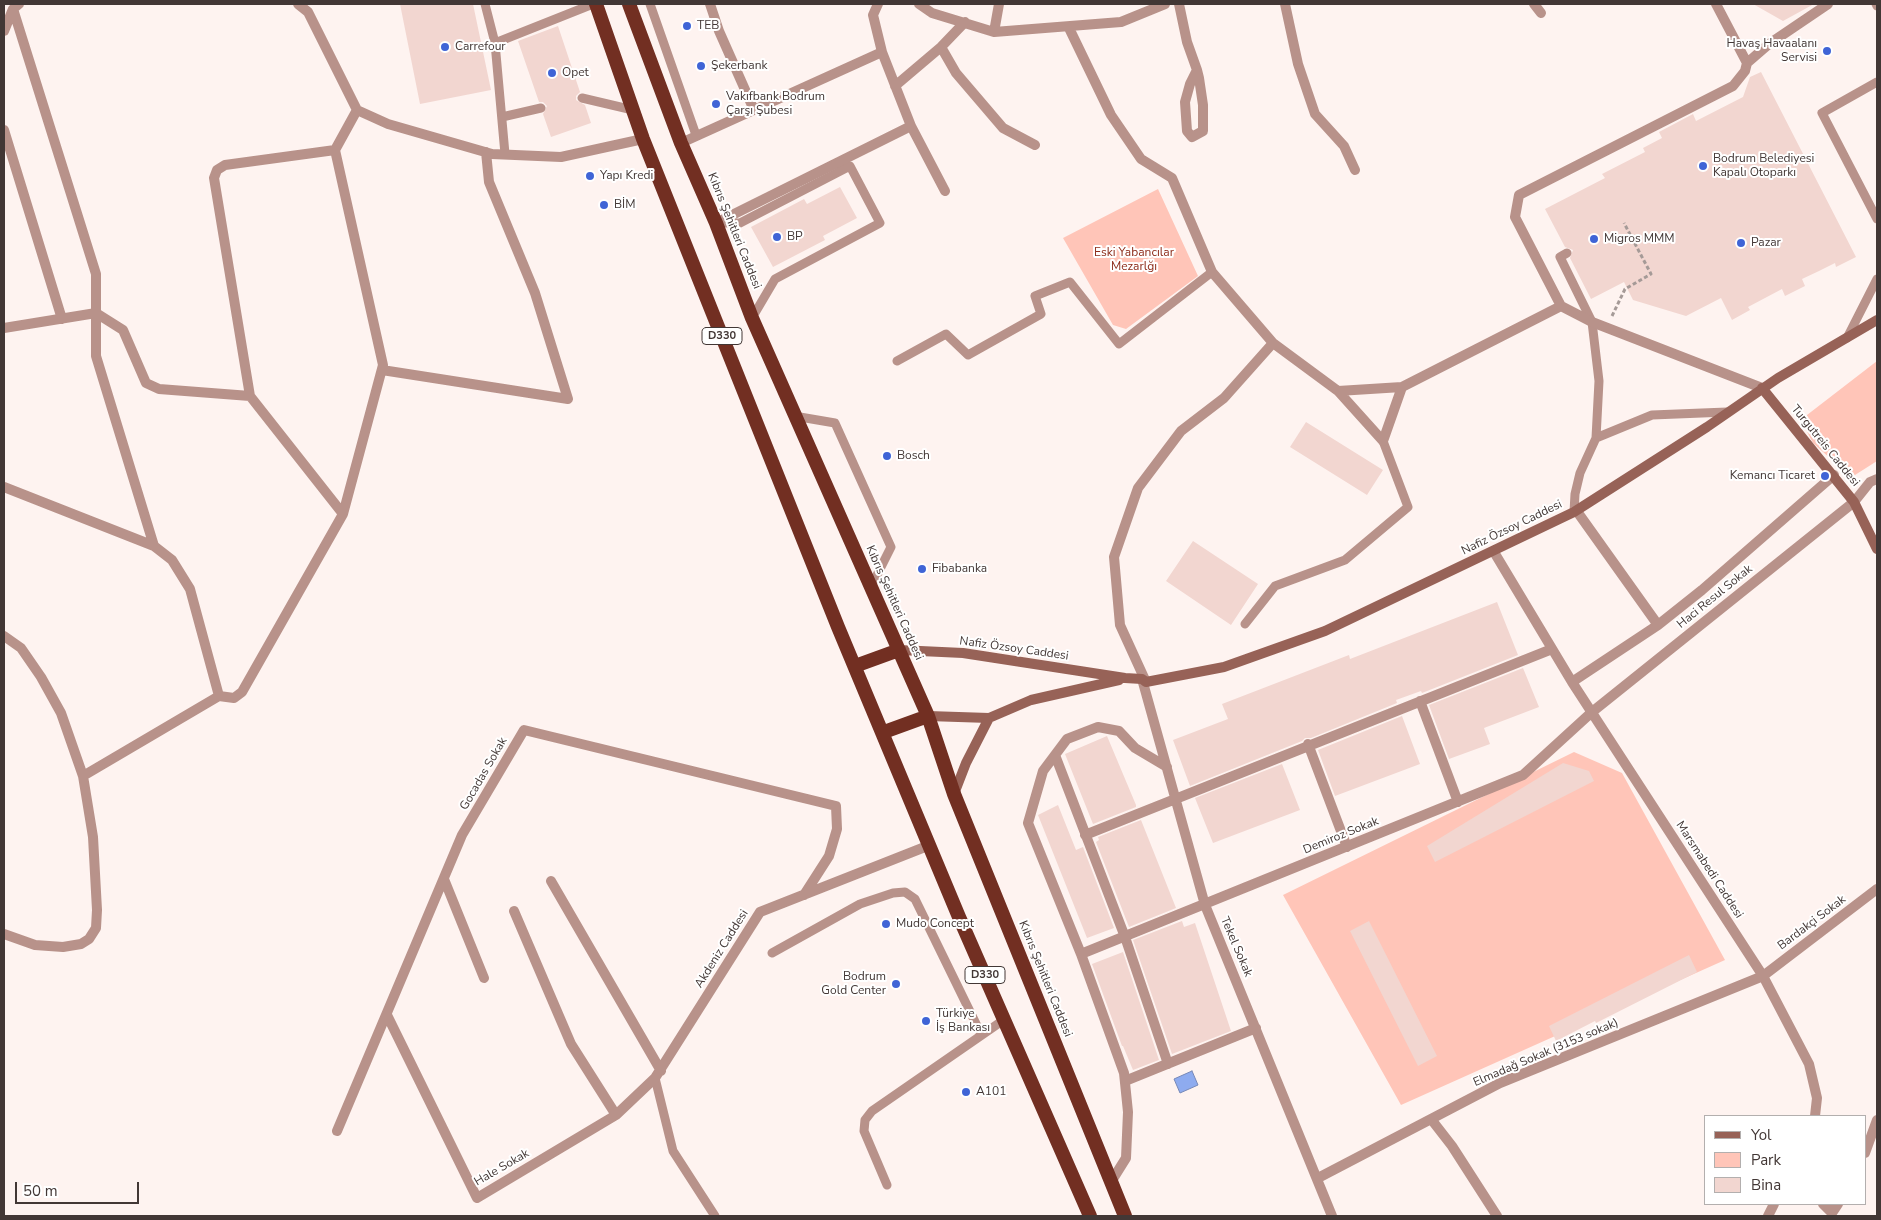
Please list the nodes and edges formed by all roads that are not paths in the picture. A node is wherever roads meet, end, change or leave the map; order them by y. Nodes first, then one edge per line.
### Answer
1 (298, 4) edge
2 (485, 4) edge
3 (594, 4) edge
4 (629, 4) edge
5 (650, 4) edge
6 (710, 4) edge
7 (878, 4) edge
8 (919, 4) edge
9 (998, 4) edge
10 (1165, 4) edge
11 (1179, 4) edge
12 (1286, 4) edge
13 (1534, 4) edge
14 (1716, 4) edge
15 (1828, 4) edge
16 (16, 6) edge
17 (1541, 13) dead end
18 (965, 22) junction
19 (1069, 28) junction
20 (4, 30) edge
21 (994, 32) junction
22 (495, 42) junction
23 (942, 48) junction
24 (882, 52) junction
25 (1747, 63) junction
26 (1197, 70) junction
27 (1877, 82) edge
28 (896, 86) junction
29 (582, 98) dead end
30 (541, 108) dead end
31 (357, 110) junction
32 (633, 110) junction
33 (754, 110) junction
34 (502, 117) junction
35 (911, 126) junction
36 (4, 130) edge
37 (696, 135) junction
38 (643, 139) junction
39 (681, 144) junction
40 (1035, 145) dead end
41 (335, 150) junction
42 (486, 152) junction
43 (505, 154) junction
44 (1355, 170) dead end
45 (945, 191) dead end
46 (1877, 219) edge
47 (716, 223) junction
48 (1567, 253) dead end
49 (1212, 272) junction
50 (1877, 279) edge
51 (1562, 306) junction
52 (96, 313) junction
53 (752, 318) junction
54 (62, 319) junction
55 (1877, 320) edge
56 (1592, 322) junction
57 (4, 328) edge
58 (1847, 338) junction
59 (1273, 343) junction
60 (897, 361) dead end
61 (382, 370) junction
62 (1402, 387) junction
63 (1762, 388) junction
64 (1338, 391) junction
65 (250, 396) junction
66 (1727, 412) junction
67 (794, 416) junction
68 (1596, 438) junction
69 (1383, 441) junction
70 (1834, 475) junction
71 (1877, 478) edge
72 (4, 486) edge
73 (1854, 502) junction
74 (1575, 511) junction
75 (343, 514) junction
76 (154, 546) junction
77 (1877, 550) edge
78 (1494, 552) junction
79 (871, 587) junction
80 (1245, 624) dead end
81 (1658, 624) junction
82 (4, 636) edge
83 (1552, 649) junction
84 (899, 650) junction
85 (855, 666) junction
86 (1125, 678) junction
87 (1144, 681) junction
88 (1572, 682) junction
89 (219, 696) junction
90 (1420, 701) junction
91 (1592, 712) junction
92 (928, 716) junction
93 (989, 718) junction
94 (884, 732) junction
95 (1308, 744) junction
96 (1055, 755) junction
97 (1167, 767) junction
98 (83, 776) junction
99 (954, 794) junction
100 (1175, 797) junction
101 (1458, 802) junction
102 (1085, 835) junction
103 (930, 844) junction
104 (1347, 847) junction
105 (444, 879) junction
106 (551, 881) dead end
107 (1877, 890) edge
108 (804, 895) junction
109 (1205, 905) junction
110 (514, 911) dead end
111 (4, 934) edge
112 (1125, 937) junction
113 (772, 953) dead end
114 (1081, 954) junction
115 (1763, 976) junction
116 (484, 978) dead end
117 (386, 1015) junction
118 (1005, 1020) junction
119 (1256, 1028) junction
120 (981, 1034) junction
121 (1168, 1064) junction
122 (658, 1074) junction
123 (1124, 1081) junction
124 (1815, 1115) edge
125 (616, 1116) junction
126 (1430, 1120) junction
127 (1877, 1120) edge
128 (337, 1131) dead end
129 (1866, 1150) edge
130 (1318, 1178) junction
131 (1111, 1182) junction
132 (887, 1185) dead end
133 (1824, 1205) edge
134 (1837, 1205) edge
135 (715, 1216) edge
136 (1090, 1216) edge
137 (1125, 1216) edge
138 (1332, 1216) edge
139 (1497, 1216) edge

1 - 31 street
2 - 22 lane
3 - 22 lane
3 - 32 highway, D330
4 - 39 highway, Kıbrıs Şehitleri Caddesi / D330
5 - 37 lane
6 - 33 street
7 - 24 street
8 - 18 street
9 - 21 street
10 - 19 street
11 - 26 street
12 - 44 street
13 - 17 street
14 - 25 street
15 - 25 street
16 - 20 street
16 - 52 street
18 - 21 street
18 - 23 street
19 - 21 street
19 - 49 street
22 - 34 lane
23 - 28 street
23 - 40 street
24 - 28 street
24 - 33 street
25 - 51 street
26 - 26 street
27 - 46 lane
28 - 35 street
29 - 32 lane
30 - 34 lane
31 - 41 street
31 - 42 street
32 - 38 highway, D330
33 - 37 street
34 - 43 lane
35 - 45 street
35 - 47 street
36 - 54 street
37 - 39 street
38 - 43 street
38 - 85 highway, D330
39 - 47 highway, Kıbrıs Şehitleri Caddesi / D330
41 - 61 street
41 - 65 street
42 - 43 street
42 - 61 street
47 - 53 highway, Kıbrıs Şehitleri Caddesi / D330
47 - 53 lane
48 - 56 lane
49 - 59 street
49 - 60 lane
50 - 58 lane
51 - 56 street
51 - 62 street
52 - 54 street
52 - 65 street
52 - 76 street
53 - 67 highway, Kıbrıs Şehitleri Caddesi / D330
54 - 57 street
55 - 58 main road, Nafiz Özsoy Caddesi
56 - 63 street
56 - 68 lane
58 - 63 main road, Nafiz Özsoy Caddesi
59 - 64 street
59 - 87 street, Tekel Sokak
61 - 75 street
62 - 64 street
62 - 69 street
63 - 66 main road, Nafiz Özsoy Caddesi
63 - 70 main road, Turgutreis Caddesi
64 - 69 street
65 - 75 street
66 - 68 lane
66 - 74 main road, Nafiz Özsoy Caddesi
67 - 79 highway, Kıbrıs Şehitleri Caddesi / D330
67 - 79 lane
68 - 74 lane
69 - 80 lane
70 - 73 main road, Turgutreis Caddesi
70 - 81 street
71 - 73 street, Haci Resul Sokak
72 - 76 street
73 - 77 main road, Turgutreis Caddesi
73 - 91 street, Haci Resul Sokak
74 - 78 main road, Nafiz Özsoy Caddesi
74 - 81 street
75 - 89 street
76 - 89 street
78 - 83 street, Marsmabedi Caddesi
78 - 87 main road, Nafiz Özsoy Caddesi
79 - 84 highway, Kıbrıs Şehitleri Caddesi / D330
81 - 88 street
82 - 98 street
83 - 88 street, Marsmabedi Caddesi
83 - 90 street
84 - 85 highway
84 - 86 main road, Nafiz Özsoy Caddesi
84 - 92 highway, Kıbrıs Şehitleri Caddesi / D330
85 - 94 highway, D330
86 - 87 main road, Nafiz Özsoy Caddesi
86 - 93 main road, Nafiz Özsoy Caddesi
87 - 97 street, Tekel Sokak
88 - 91 street, Marsmabedi Caddesi
89 - 98 street
90 - 95 street
90 - 101 street
91 - 101 street, Demiroz Sokak
91 - 115 street, Marsmabedi Caddesi
92 - 93 main road, Nafiz Özsoy Caddesi
92 - 94 highway
92 - 99 highway, Kıbrıs Şehitleri Caddesi / D330
93 - 99 main road
94 - 103 highway, D330
95 - 100 street
95 - 104 street
96 - 97 street
96 - 102 street
96 - 114 street
97 - 100 street, Tekel Sokak
98 - 111 street
99 - 131 highway, Kıbrıs Şehitleri Caddesi / D330
100 - 102 street
100 - 109 street, Tekel Sokak
101 - 104 street, Demiroz Sokak
102 - 112 street
103 - 108 street, Akdeniz Caddesi
103 - 118 highway, D330
104 - 109 street, Demiroz Sokak
105 - 108 street, Gocadas Sokak
105 - 116 street
105 - 117 street, Gocadas Sokak
106 - 122 street
107 - 115 street, Bardakçi Sokak
108 - 122 street, Akdeniz Caddesi
109 - 112 street, Demiroz Sokak
109 - 119 street, Tekel Sokak
110 - 125 street
112 - 114 street, Demiroz Sokak
112 - 121 street
113 - 120 lane
114 - 123 street
115 - 124 street, Marsmabedi Caddesi
115 - 126 street, Elmadağ Sokak (3153 sokak)
117 - 125 street, Hale Sokak
117 - 128 street, Gocadas Sokak
118 - 120 lane
118 - 136 highway, D330
119 - 121 street
119 - 130 street, Tekel Sokak
120 - 132 lane
121 - 123 street
122 - 125 street, Hale Sokak
122 - 135 lane
123 - 131 street
126 - 130 street, Elmadağ Sokak (3153 sokak)
126 - 139 street
127 - 129 street
130 - 138 street, Tekel Sokak
131 - 137 highway, Kıbrıs Şehitleri Caddesi / D330
133 - 134 street

